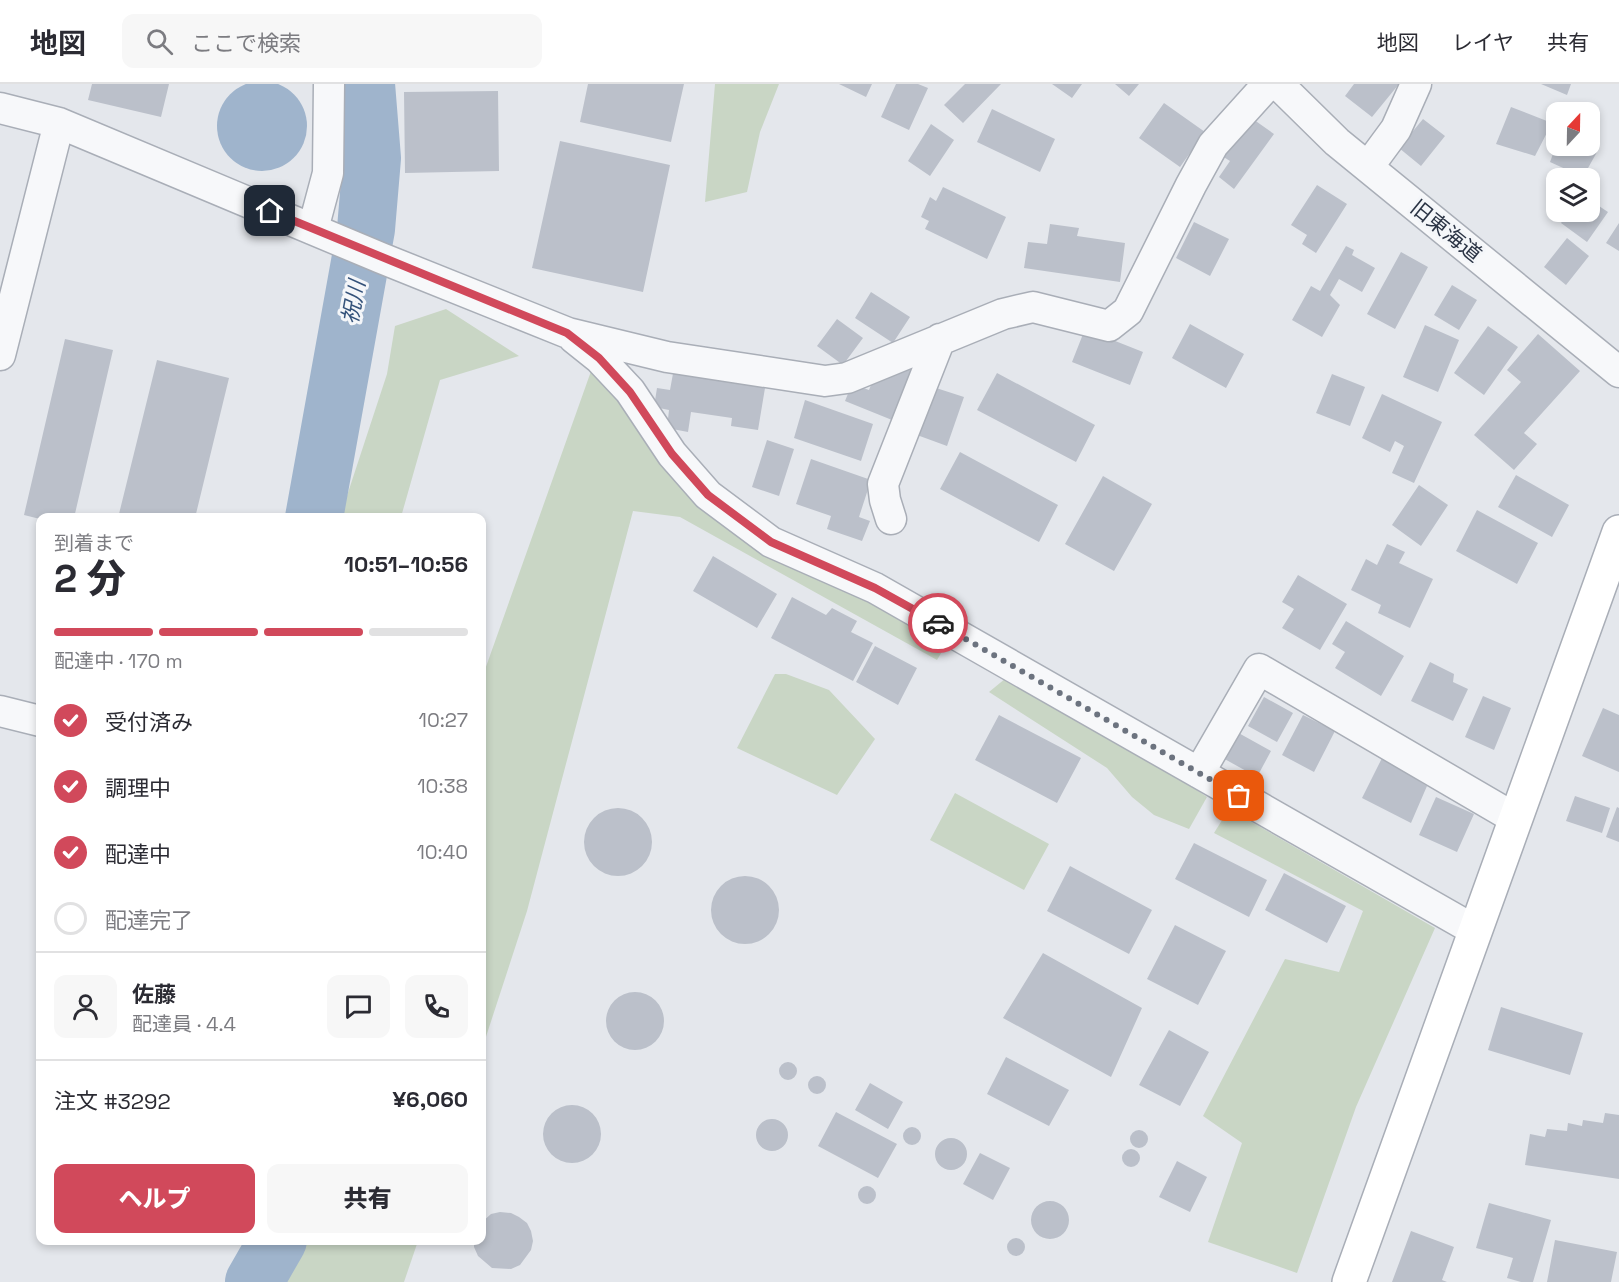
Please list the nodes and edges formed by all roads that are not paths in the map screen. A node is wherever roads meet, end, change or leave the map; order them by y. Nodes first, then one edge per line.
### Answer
1 (329, 84) edge
2 (1268, 84) edge
3 (1278, 84) edge
4 (1416, 84) edge
5 (0, 108) edge
6 (59, 123) junction
7 (1368, 167) junction
8 (313, 229) junction
9 (567, 333) junction
10 (940, 339) junction
11 (0, 355) edge
12 (1619, 372) edge
13 (891, 519) dead end
14 (1619, 532) edge
15 (0, 711) edge
16 (36, 720) edge
17 (1199, 773) junction
18 (1516, 819) junction
19 (1476, 931) junction
20 (1349, 1282) edge

1 - 8 street
2 - 10 street
3 - 7 street, 旧東海道
4 - 7 street
5 - 6 street
6 - 8 street
6 - 11 street
7 - 12 street, 旧東海道
8 - 9 street
9 - 10 street
9 - 17 street
10 - 13 street
14 - 18 street
15 - 16 street
17 - 18 street
17 - 19 street
18 - 19 street
19 - 20 street

